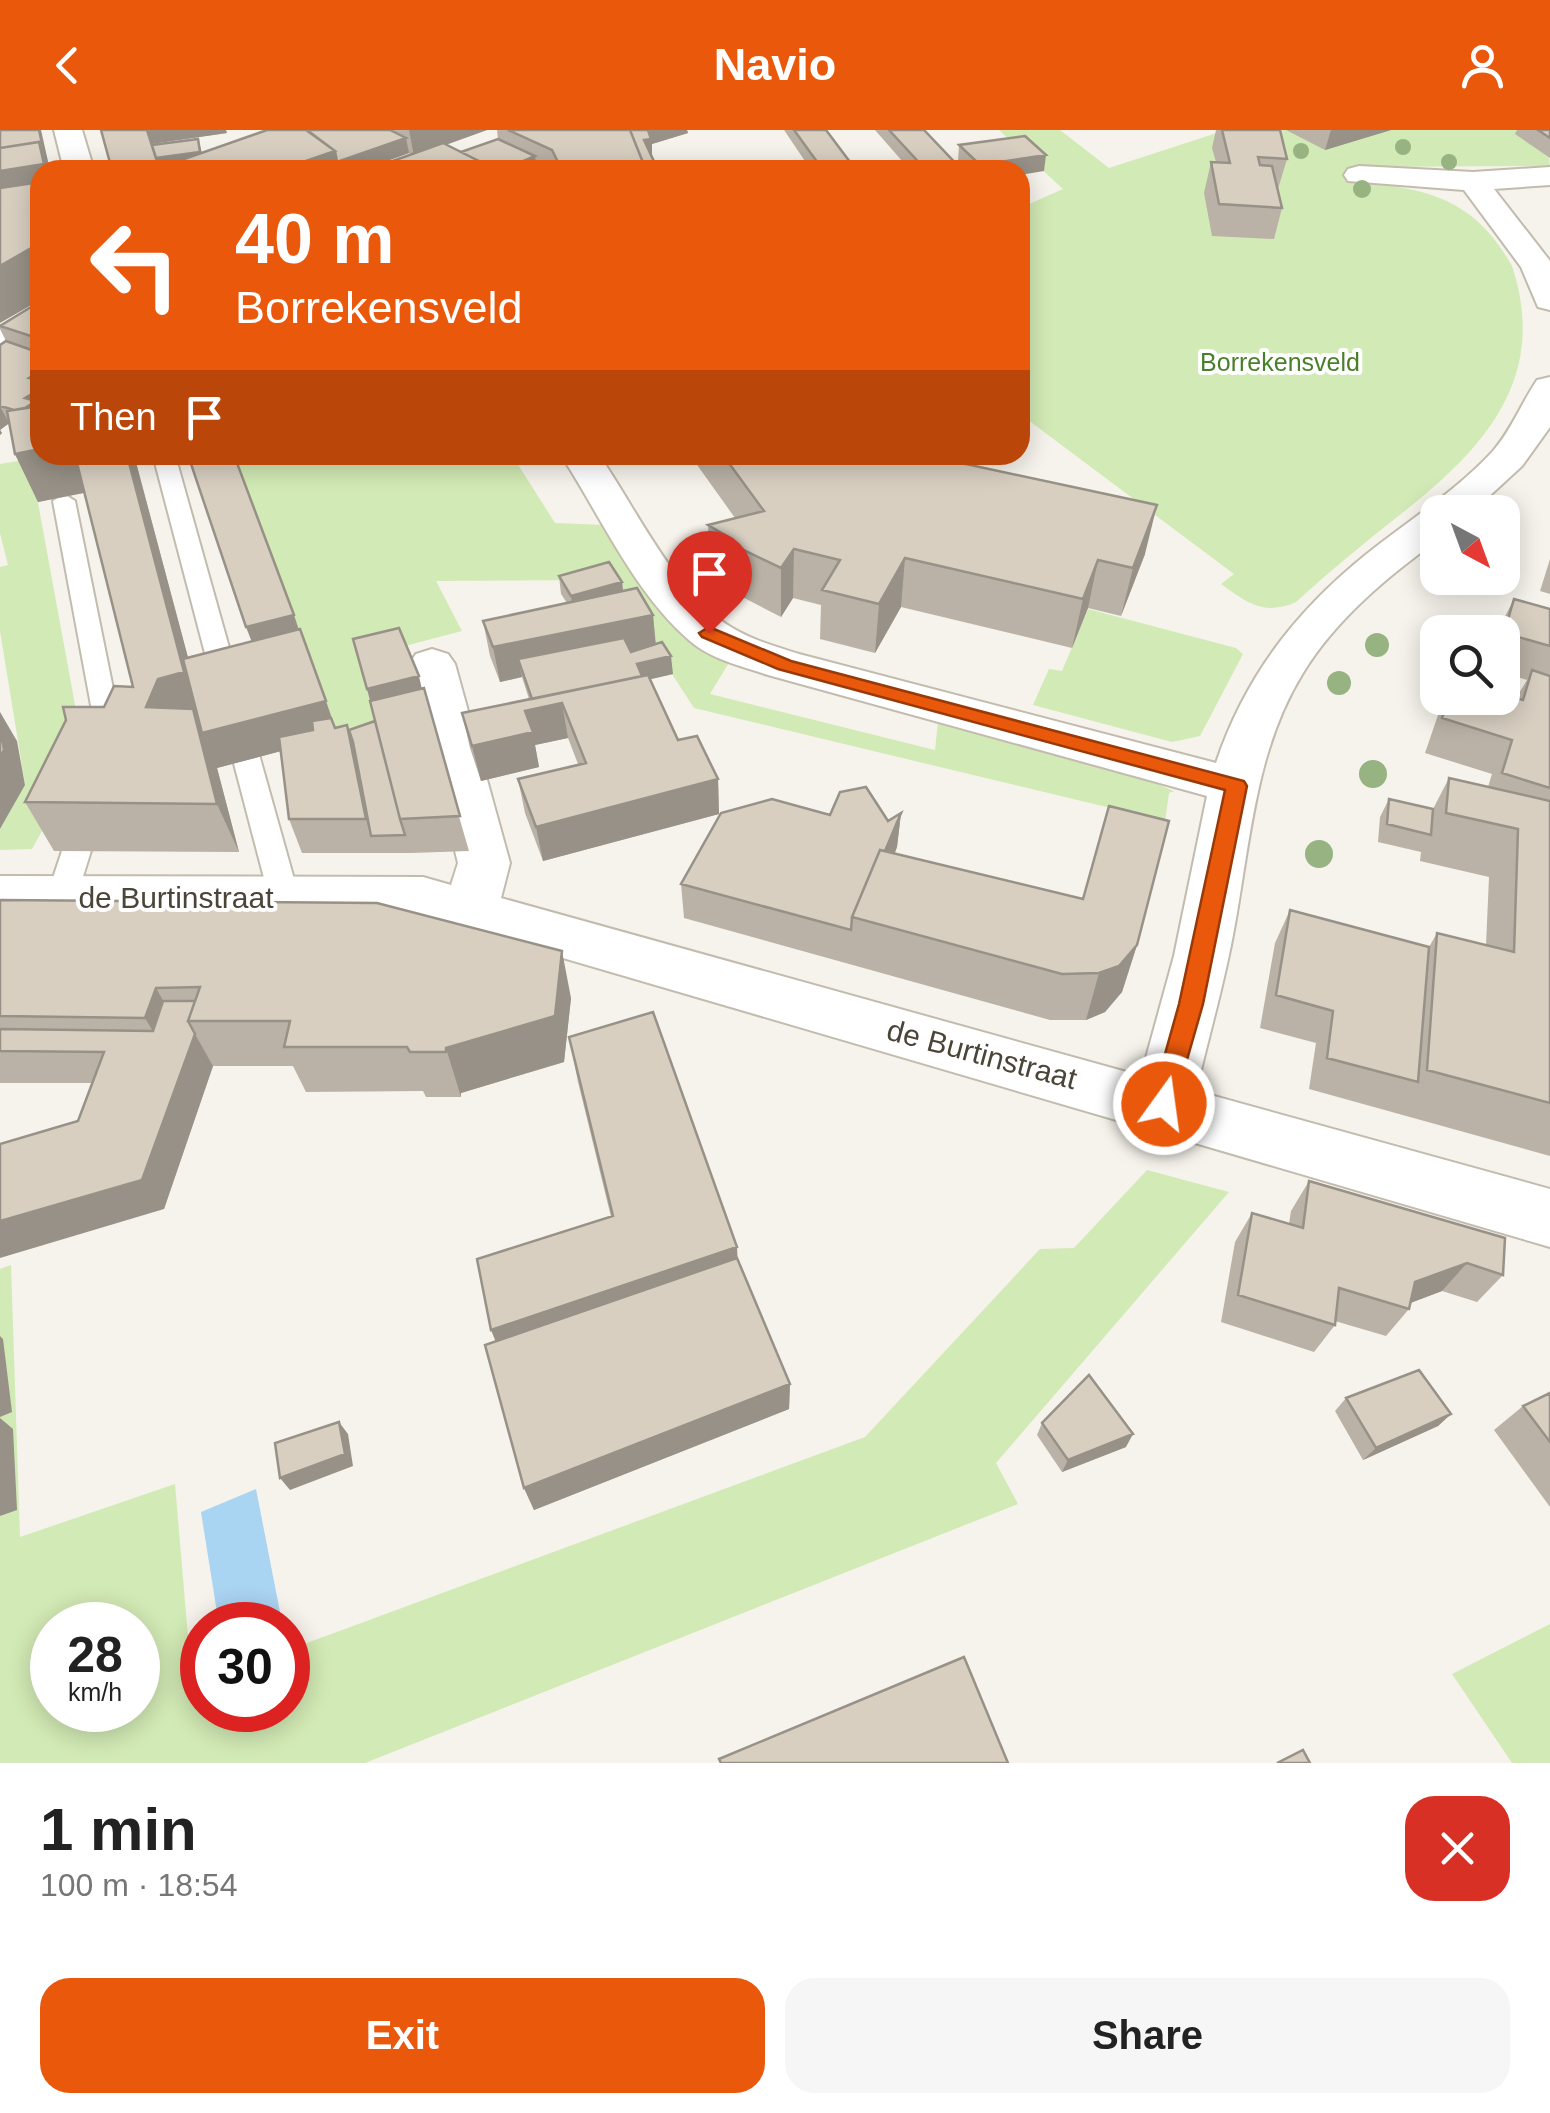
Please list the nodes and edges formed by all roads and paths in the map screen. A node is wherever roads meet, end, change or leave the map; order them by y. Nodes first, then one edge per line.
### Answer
1 (68, 130) edge
2 (76, 160) edge
3 (1359, 174) dead end
4 (1550, 176) edge
5 (1473, 181) junction
6 (1550, 300) edge
7 (30, 326) edge
8 (0, 343) edge
9 (1550, 388) edge
10 (167, 465) edge
11 (587, 465) edge
12 (1465, 495) edge
13 (64, 501) dead end
14 (1420, 533) edge
15 (432, 664) dead end
16 (1236, 786) junction
17 (0, 896) edge
18 (62, 896) junction
19 (284, 897) junction
20 (471, 908) junction
21 (1164, 1104) junction
22 (1550, 1218) edge

1 - 2 street
3 - 5 street
4 - 5 street
5 - 6 street
7 - 8 street
9 - 12 street
10 - 19 lane
11 - 16 street
13 - 18 lane
14 - 16 street
15 - 20 street
16 - 21 street
17 - 18 street, de Burtinstraat
18 - 19 street, de Burtinstraat
19 - 20 street, de Burtinstraat
20 - 21 street, de Burtinstraat
21 - 22 street, de Burtinstraat

